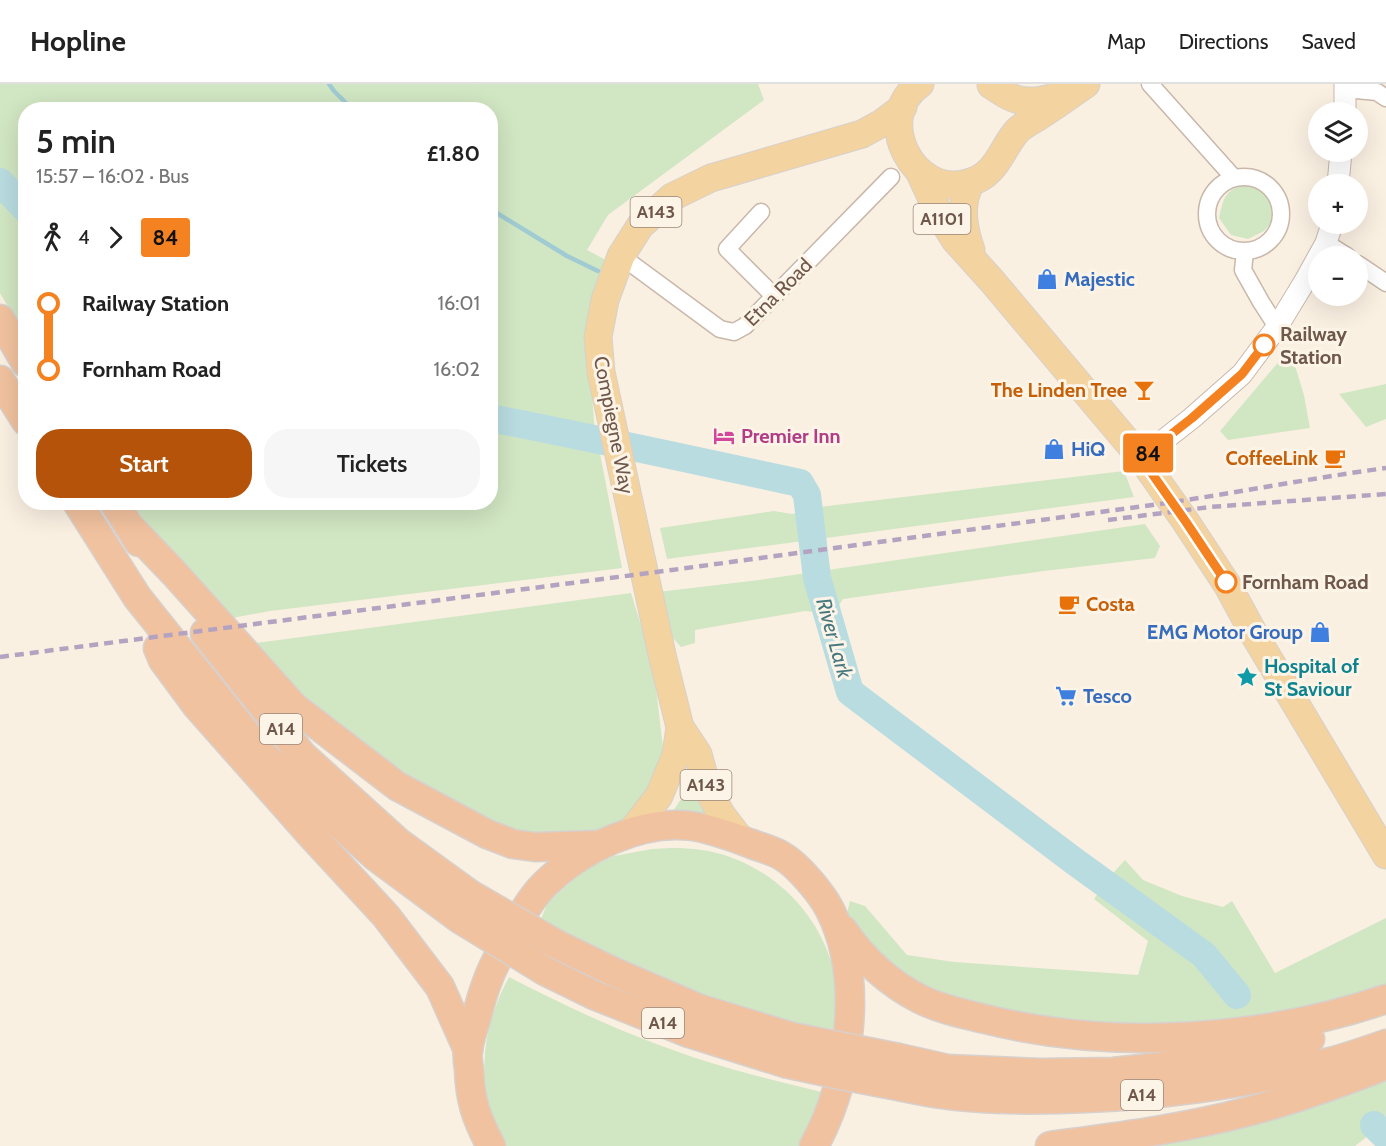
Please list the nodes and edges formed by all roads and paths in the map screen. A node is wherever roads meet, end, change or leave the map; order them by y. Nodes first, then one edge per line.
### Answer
1 (1150, 84) edge
2 (989, 85) edge
3 (1082, 87) edge
4 (1345, 87) edge
5 (914, 90) edge
6 (1382, 92) edge
7 (862, 134) junction
8 (1010, 141) junction
9 (906, 169) junction
10 (1234, 178) junction
11 (971, 182) junction
12 (761, 212) dead end
13 (1329, 234) edge
14 (1330, 234) edge
15 (712, 239) dead end
16 (1339, 246) edge
17 (727, 249) junction
18 (1245, 252) junction
19 (621, 256) junction
20 (975, 261) junction
21 (1368, 271) edge
22 (1386, 283) edge
23 (774, 296) junction
24 (0, 319) edge
25 (1277, 327) junction
26 (18, 349) edge
27 (0, 380) edge
28 (18, 408) edge
29 (1141, 458) junction
30 (82, 510) edge
31 (122, 514) edge
32 (137, 597) junction
33 (680, 727) junction
34 (631, 832) junction
35 (741, 840) junction
36 (601, 844) junction
37 (1386, 855) edge
38 (466, 907) junction
39 (831, 912) junction
40 (1386, 999) edge
41 (1386, 1016) edge
42 (1386, 1044) edge
43 (468, 1050) junction
44 (788, 1050) junction
45 (1386, 1065) edge
46 (896, 1071) junction
47 (491, 1146) edge
48 (814, 1146) edge
49 (1050, 1146) edge

1 - 10 street
2 - 3 main road
2 - 8 main road
3 - 8 main road
4 - 6 street
5 - 7 main road, Compiegne Way / A143
5 - 9 main road
7 - 9 main road
7 - 19 main road, Compiegne Way / A143
8 - 11 main road
9 - 11 main road
9 - 20 main road, A1101
9 - 23 street, Etna Road
10 - 18 street
10 - 18 street
11 - 20 main road, A1101
12 - 17 street
13 - 25 street
14 - 16 street
15 - 17 street
17 - 23 street
18 - 25 street
19 - 23 street, Etna Road
19 - 33 main road, Compiegne Way / A143
20 - 29 main road, A1101
21 - 22 street
24 - 26 highway
25 - 29 street
27 - 28 highway
29 - 37 main road, A1101
30 - 32 highway, A14
31 - 36 highway, A14
31 - 38 highway, A14
32 - 38 highway, A14
32 - 43 highway, A14
33 - 34 main road, Compiegne Way / A143
33 - 35 main road, Compiegne Way / A143
34 - 35 highway
34 - 36 highway
35 - 39 highway
36 - 43 highway
38 - 44 highway, A14, bridge
38 - 44 highway, A14, bridge
39 - 40 highway
39 - 48 highway
41 - 46 highway, A14
42 - 46 highway, A14
43 - 47 highway
44 - 46 highway, A14, bridge
45 - 49 highway, A14

